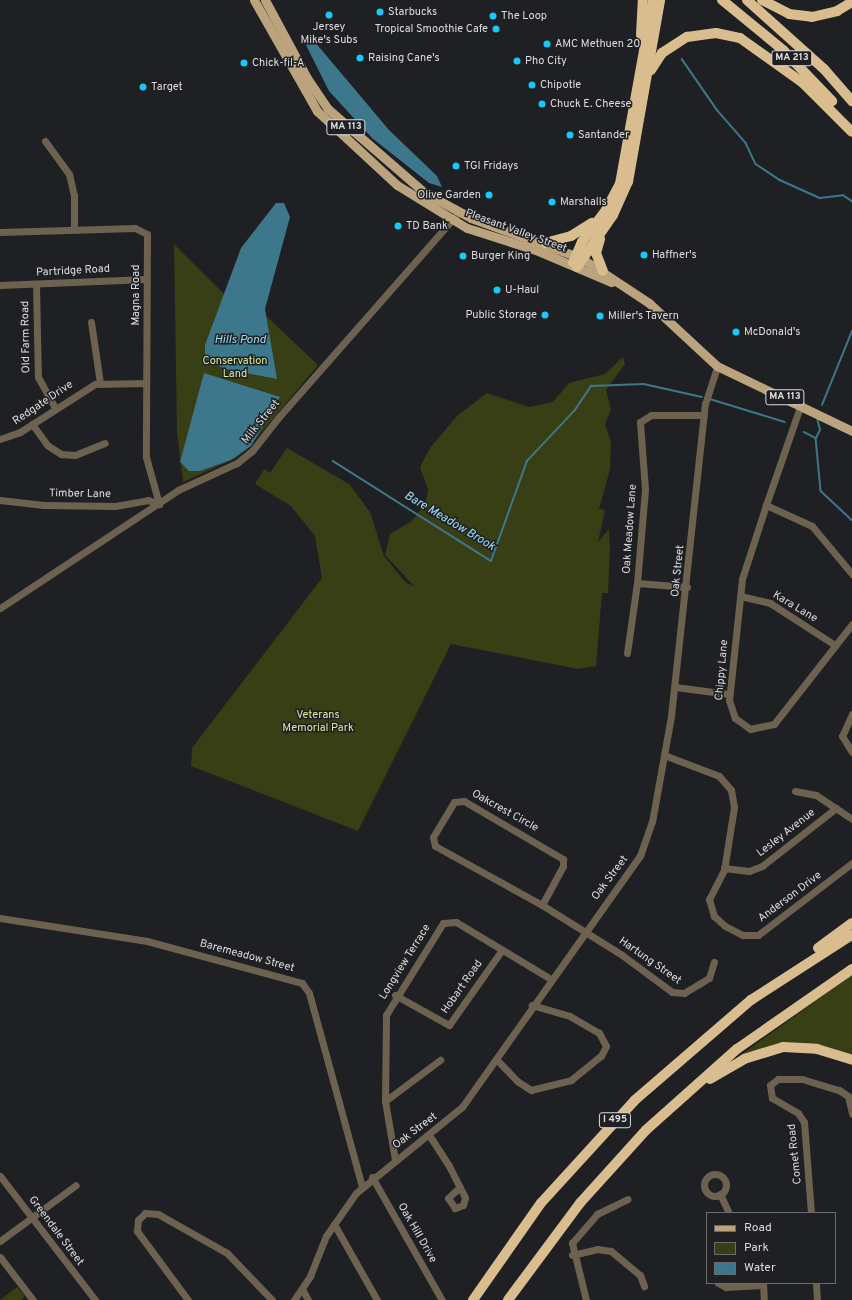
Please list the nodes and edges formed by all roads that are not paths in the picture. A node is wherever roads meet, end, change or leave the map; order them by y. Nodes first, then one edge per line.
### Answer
1 (254, 0) edge
2 (264, 0) edge
3 (643, 0) edge
4 (653, 0) edge
5 (660, 0) edge
6 (722, 0) edge
7 (747, 0) edge
8 (762, 0) edge
9 (852, 2) edge
10 (647, 81) junction
11 (637, 89) junction
12 (852, 102) edge
13 (852, 126) edge
14 (852, 132) edge
15 (45, 141) dead end
16 (451, 207) junction
17 (460, 212) junction
18 (604, 213) junction
19 (451, 219) junction
20 (74, 229) junction
21 (0, 232) edge
22 (602, 233) junction
23 (545, 243) junction
24 (577, 261) junction
25 (603, 271) junction
26 (147, 279) junction
27 (36, 284) junction
28 (0, 285) edge
29 (629, 289) junction
30 (91, 322) dead end
31 (717, 366) junction
32 (100, 383) junction
33 (146, 383) junction
34 (801, 404) junction
35 (55, 408) junction
36 (704, 415) junction
37 (32, 424) junction
38 (852, 431) edge
39 (0, 439) edge
40 (105, 443) dead end
41 (0, 500) edge
42 (159, 504) junction
43 (766, 505) junction
44 (852, 574) edge
45 (637, 584) junction
46 (687, 587) junction
47 (740, 596) junction
48 (0, 608) edge
49 (852, 624) edge
50 (835, 645) junction
51 (628, 654) dead end
52 (675, 687) junction
53 (729, 694) junction
54 (852, 714) edge
55 (852, 752) edge
56 (664, 754) junction
57 (795, 791) dead end
58 (836, 808) junction
59 (852, 819) edge
60 (852, 863) edge
61 (724, 868) junction
62 (542, 905) junction
63 (0, 918) edge
64 (852, 923) edge
65 (585, 930) junction
66 (852, 934) edge
67 (502, 950) junction
68 (714, 962) dead end
69 (852, 969) edge
70 (791, 972) junction
71 (551, 979) junction
72 (395, 995) junction
73 (532, 1005) junction
74 (496, 1059) junction
75 (440, 1060) dead end
76 (852, 1060) edge
77 (385, 1101) junction
78 (665, 1112) junction
79 (852, 1114) edge
80 (429, 1135) junction
81 (395, 1160) junction
82 (0, 1176) edge
83 (372, 1178) junction
84 (76, 1185) dead end
85 (460, 1186) dead end
86 (362, 1187) junction
87 (720, 1194) dead end
88 (628, 1200) dead end
89 (729, 1212) edge
90 (811, 1212) edge
91 (32, 1218) junction
92 (334, 1224) junction
93 (0, 1241) edge
94 (572, 1255) junction
95 (0, 1257) edge
96 (720, 1284) edge
97 (763, 1284) edge
98 (816, 1284) edge
99 (644, 1286) dead end
100 (302, 1289) junction
101 (33, 1300) edge
102 (95, 1300) edge
103 (188, 1300) edge
104 (272, 1300) edge
105 (294, 1300) edge
106 (308, 1300) edge
107 (377, 1300) edge
108 (442, 1300) edge
109 (473, 1300) edge
110 (508, 1300) edge
111 (586, 1300) edge
112 (764, 1300) edge
113 (817, 1300) edge

1 - 19 main road, Pleasant Valley Street / MA 113
2 - 16 main road, Pleasant Valley Street / MA 113
3 - 11 highway
4 - 11 highway
5 - 10 highway
6 - 13 highway, MA 213
7 - 12 highway, MA 213
8 - 9 highway
10 - 14 highway
10 - 22 highway
11 - 18 highway
15 - 20 street
16 - 17 main road, Pleasant Valley Street / MA 113
16 - 19 street
17 - 19 street, Milk Street
17 - 23 main road, Pleasant Valley Street / MA 113
18 - 23 highway
18 - 24 highway
19 - 24 main road, Pleasant Valley Street / MA 113
19 - 42 street, Milk Street
20 - 21 street, Magna Road
20 - 26 street, Magna Road
22 - 24 highway
22 - 25 highway
23 - 24 main road, Pleasant Valley Street / MA 113
24 - 25 main road, Pleasant Valley Street / MA 113
24 - 29 main road, Pleasant Valley Street / MA 113
25 - 29 main road, Pleasant Valley Street / MA 113
26 - 27 street, Partridge Road
26 - 33 street, Magna Road
27 - 28 street, Partridge Road
27 - 35 street, Old Farm Road
29 - 31 main road, Pleasant Valley Street / MA 113
30 - 32 street
31 - 34 main road, Pleasant Valley Street / MA 113
31 - 36 street, Oak Street
32 - 33 street, Redgate Drive
32 - 35 street, Redgate Drive
33 - 42 street, Magna Road
34 - 38 main road, Pleasant Valley Street / MA 113
34 - 43 street, Chippy Lane
35 - 37 street, Redgate Drive
36 - 45 street, Oak Meadow Lane
36 - 46 street, Oak Street
37 - 39 street, Redgate Drive
37 - 40 street
41 - 42 street, Timber Lane
42 - 48 street, Milk Street
43 - 44 street
43 - 47 street, Chippy Lane
45 - 46 street, Oak Meadow Lane
45 - 51 street, Oak Meadow Lane
46 - 52 street, Oak Street
47 - 50 street, Kara Lane
47 - 53 street, Chippy Lane
49 - 50 street, Chippy Lane
50 - 53 street, Chippy Lane
52 - 53 street
52 - 56 street, Oak Street
54 - 55 street
56 - 61 street, Anderson Drive
56 - 65 street, Oak Street
57 - 58 street
58 - 59 street
58 - 61 street, Lesley Avenue
60 - 61 street, Anderson Drive
62 - 62 street, Oakcrest Circle
62 - 65 street, Oakcrest Circle
63 - 86 street, Baremeadow Street
64 - 70 highway
65 - 68 street, Hartung Street
65 - 71 street, Oak Street
66 - 70 highway, I 495
67 - 71 street, Longview Terrace
67 - 72 street, Longview Terrace
67 - 72 street, Hobart Road
69 - 78 highway, I 495
70 - 109 highway, I 495
71 - 73 street, Oak Street
72 - 77 street, Longview Terrace
73 - 74 street, Oak Street
73 - 74 street
74 - 80 street, Oak Street
75 - 77 street
76 - 78 highway
77 - 81 street, Longview Terrace
78 - 110 highway, I 495
79 - 90 street, Comet Road
80 - 81 street, Oak Street
80 - 85 street
81 - 83 street, Oak Street
82 - 91 street, Greendale Street
83 - 86 street, Oak Street
83 - 108 street, Oak Hill Drive
84 - 91 street
86 - 92 street, Oak Street
87 - 89 street
88 - 94 street
91 - 93 street
91 - 102 street, Greendale Street
92 - 100 street, Oak Street
92 - 107 street
94 - 99 street
94 - 111 street
95 - 101 street
96 - 97 street
97 - 112 street
98 - 113 street
100 - 105 street, Oak Street
100 - 106 street
103 - 104 street

